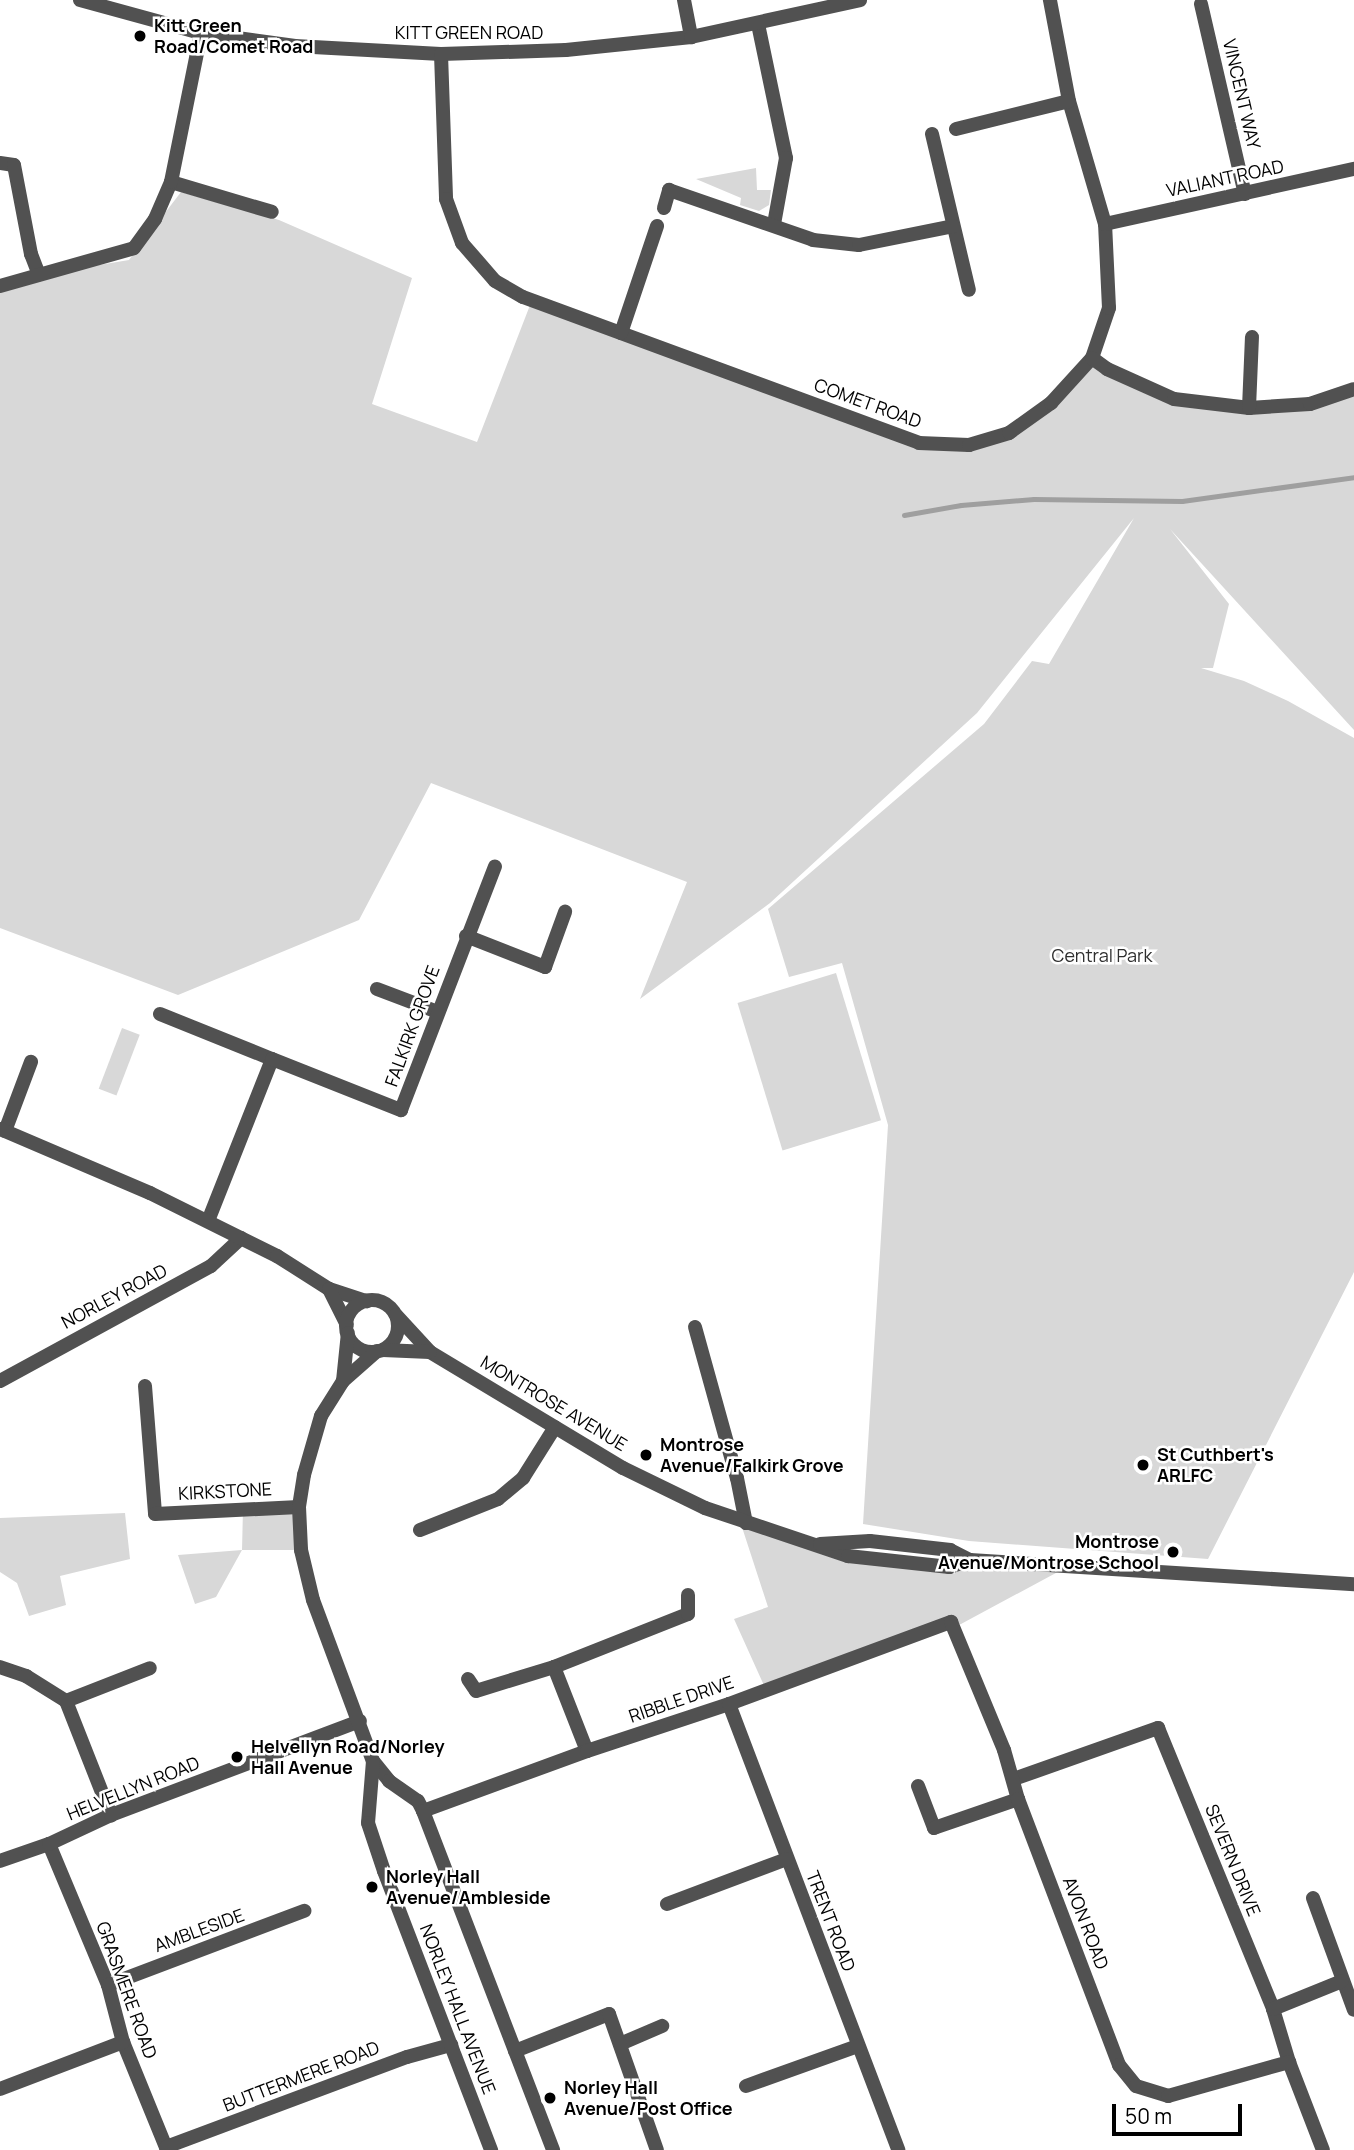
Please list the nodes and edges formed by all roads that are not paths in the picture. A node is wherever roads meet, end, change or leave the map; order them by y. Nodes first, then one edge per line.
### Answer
1 (80, 0) edge
2 (684, 0) edge
3 (860, 0) edge
4 (1049, 0) edge
5 (1201, 4) dead end
6 (758, 24) junction
7 (201, 33) junction
8 (691, 37) junction
9 (441, 54) junction
10 (1069, 101) junction
11 (956, 129) dead end
12 (933, 134) dead end
13 (0, 163) edge
14 (1354, 169) edge
15 (171, 182) junction
16 (1245, 194) junction
17 (664, 208) dead end
18 (272, 212) dead end
19 (774, 224) junction
20 (1105, 224) junction
21 (657, 226) dead end
22 (953, 226) junction
23 (39, 275) junction
24 (0, 286) edge
25 (969, 290) dead end
26 (621, 333) junction
27 (1252, 337) dead end
28 (1092, 358) junction
29 (1354, 390) edge
30 (1249, 408) junction
31 (495, 866) dead end
32 (565, 912) dead end
33 (466, 936) junction
34 (377, 989) dead end
35 (438, 1012) junction
36 (160, 1014) dead end
37 (272, 1059) junction
38 (32, 1062) dead end
39 (3, 1130) edge
40 (208, 1221) junction
41 (240, 1238) junction
42 (329, 1289) junction
43 (367, 1301) junction
44 (396, 1315) junction
45 (695, 1327) dead end
46 (347, 1329) junction
47 (379, 1351) junction
48 (430, 1352) junction
49 (0, 1381) edge
50 (343, 1381) junction
51 (145, 1386) dead end
52 (555, 1427) junction
53 (299, 1507) junction
54 (746, 1523) junction
55 (420, 1530) dead end
56 (1354, 1584) edge
57 (688, 1595) dead end
58 (951, 1622) joint
59 (0, 1667) edge
60 (554, 1667) junction
61 (150, 1668) dead end
62 (468, 1679) dead end
63 (66, 1701) junction
64 (729, 1704) junction
65 (360, 1721) junction
66 (587, 1751) junction
67 (373, 1761) junction
68 (1014, 1779) junction
69 (918, 1786) dead end
70 (399, 1789) junction
71 (371, 1798) junction
72 (1018, 1799) junction
73 (423, 1811) junction
74 (111, 1815) junction
75 (49, 1843) junction
76 (787, 1859) junction
77 (0, 1861) edge
78 (1313, 1898) dead end
79 (667, 1904) dead end
80 (304, 1911) dead end
81 (1342, 1982) junction
82 (108, 1985) junction
83 (1273, 2009) junction
84 (1354, 2010) edge
85 (662, 2026) dead end
86 (123, 2042) junction
87 (620, 2044) junction
88 (452, 2045) junction
89 (858, 2046) junction
90 (515, 2051) junction
91 (1289, 2062) junction
92 (746, 2085) dead end
93 (0, 2089) edge
94 (166, 2149) edge
95 (491, 2150) edge
96 (553, 2150) edge
97 (657, 2150) edge
98 (898, 2150) edge
99 (1324, 2150) edge

1 - 7 street, KITT GREEN ROAD
2 - 8 street
3 - 6 street, KITT GREEN ROAD
4 - 10 street, COMET ROAD
5 - 16 street, VINCENT WAY
6 - 8 street, KITT GREEN ROAD
6 - 19 street
7 - 9 street, KITT GREEN ROAD
7 - 15 street
8 - 9 street, KITT GREEN ROAD
9 - 26 street, COMET ROAD
10 - 11 street
10 - 20 street, COMET ROAD
12 - 22 street
13 - 23 street
14 - 16 street, VALIANT ROAD
15 - 18 street
15 - 23 street
16 - 20 street, VALIANT ROAD
17 - 19 street
19 - 22 street
20 - 28 street, COMET ROAD
21 - 26 street
22 - 25 street
23 - 24 street
26 - 28 street, COMET ROAD
27 - 30 street
28 - 30 street
29 - 30 street
31 - 33 street, FALKIRK GROVE
32 - 33 street
33 - 35 street, FALKIRK GROVE
34 - 35 street
35 - 37 street, FALKIRK GROVE
36 - 37 street, FALKIRK GROVE
37 - 40 street
38 - 39 street
39 - 40 street
40 - 41 street
41 - 42 street
41 - 49 street, NORLEY ROAD
42 - 43 street
42 - 46 street
43 - 44 street
43 - 46 street
44 - 47 street
44 - 48 street, MONTROSE AVENUE
45 - 54 street
46 - 47 street
46 - 50 street, NORLEY HALL AVENUE
47 - 48 street, MONTROSE AVENUE
47 - 50 street, NORLEY HALL AVENUE
48 - 52 street, MONTROSE AVENUE
50 - 53 street, NORLEY HALL AVENUE
51 - 53 street, KIRKSTONE
52 - 54 street, MONTROSE AVENUE
52 - 55 street
53 - 65 street, NORLEY HALL AVENUE
54 - 56 street, MONTROSE AVENUE
57 - 60 street
58 - 64 street, RIBBLE DRIVE
58 - 68 street, AVON ROAD
59 - 63 street
60 - 62 street
60 - 66 street
61 - 63 street
63 - 74 street
64 - 66 street, RIBBLE DRIVE
64 - 76 street, TRENT ROAD
65 - 67 street, NORLEY HALL AVENUE
65 - 74 street, HELVELLYN ROAD
66 - 73 street, RIBBLE DRIVE
67 - 70 street, NORLEY HALL AVENUE
67 - 71 street, NORLEY HALL AVENUE
68 - 72 street, AVON ROAD
68 - 83 street, SEVERN DRIVE
69 - 72 street
70 - 71 street
70 - 73 street, NORLEY HALL AVENUE
71 - 88 street, NORLEY HALL AVENUE
72 - 91 street, AVON ROAD
73 - 90 street, NORLEY HALL AVENUE
74 - 75 street, HELVELLYN ROAD
75 - 77 street, HELVELLYN ROAD
75 - 82 street, GRASMERE ROAD
76 - 79 street
76 - 89 street, TRENT ROAD
78 - 81 street
80 - 82 street, AMBLESIDE
81 - 83 street
81 - 84 street
82 - 86 street, GRASMERE ROAD
83 - 91 street, SEVERN DRIVE
85 - 87 street
86 - 93 street
86 - 94 street, GRASMERE ROAD
87 - 90 street
87 - 97 street
88 - 94 street, BUTTERMERE ROAD
88 - 95 street, NORLEY HALL AVENUE
89 - 92 street
89 - 98 street, TRENT ROAD
90 - 96 street, NORLEY HALL AVENUE
91 - 99 street, SEVERN DRIVE

